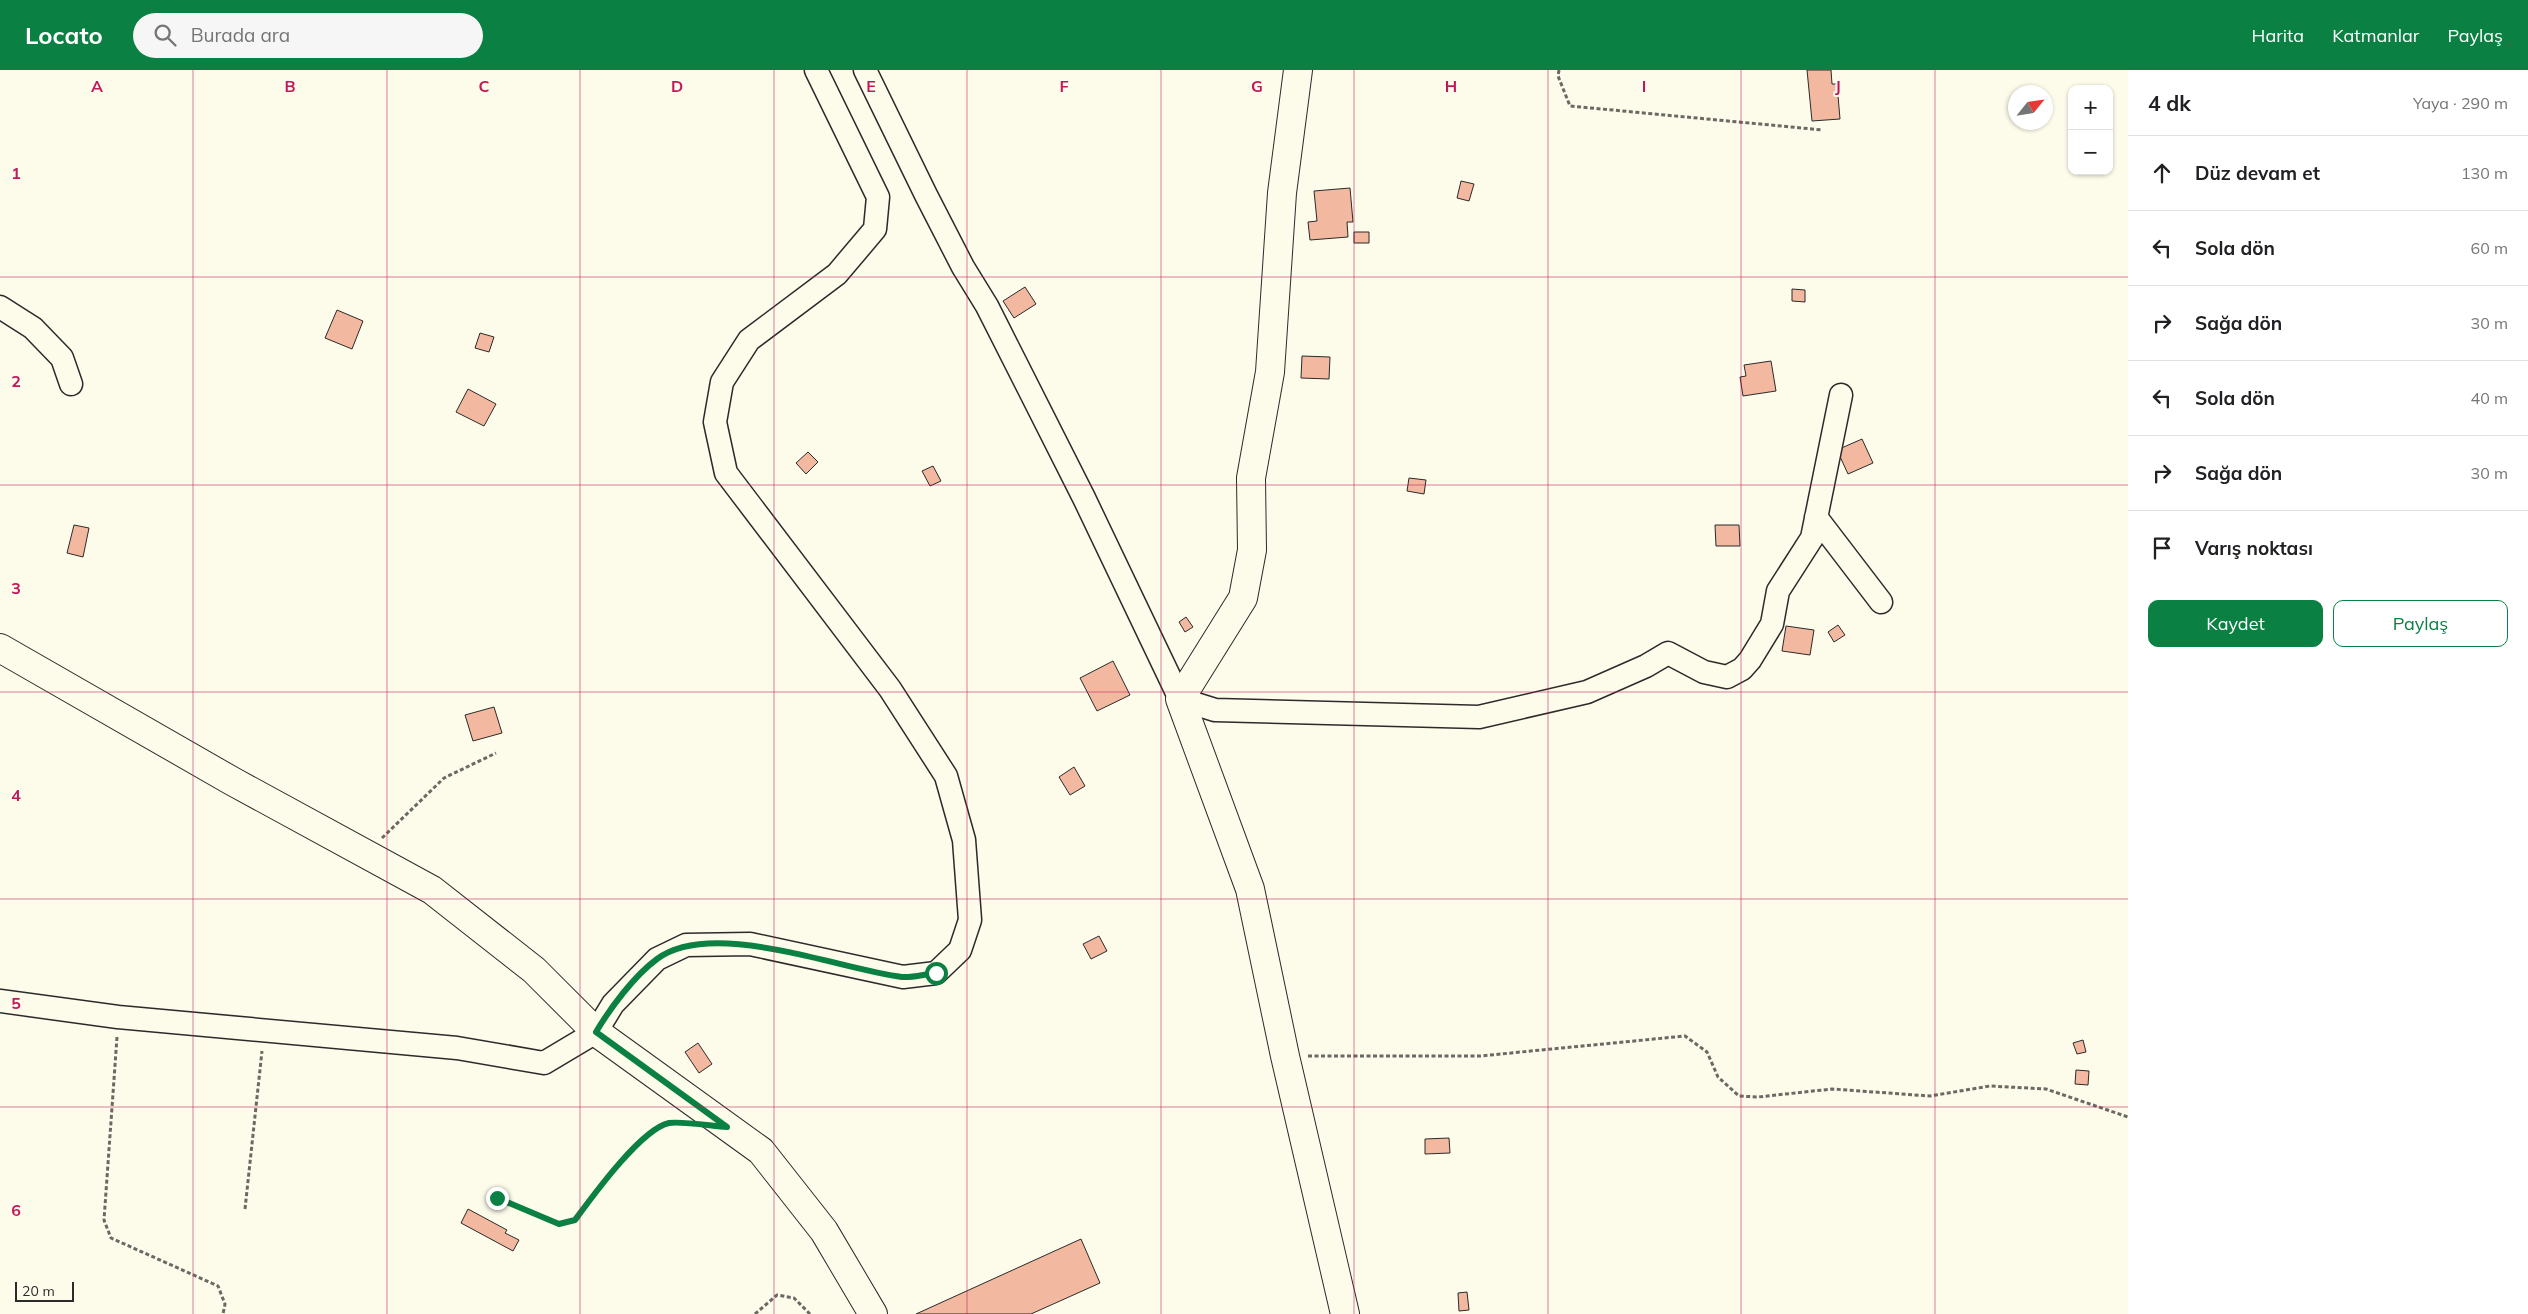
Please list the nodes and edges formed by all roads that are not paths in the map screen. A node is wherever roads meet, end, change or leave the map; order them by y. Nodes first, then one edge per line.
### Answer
1 (816, 70) edge
2 (865, 70) edge
3 (1298, 70) edge
4 (0, 307) edge
5 (71, 384) dead end
6 (1841, 395) dead end
7 (1816, 517) junction
8 (1881, 602) dead end
9 (0, 648) edge
10 (1180, 699) junction
11 (0, 1001) edge
12 (596, 1032) junction
13 (873, 1314) edge
14 (1345, 1314) edge

1 - 12 street
2 - 10 street
3 - 10 main road
4 - 5 street
6 - 7 street
7 - 8 street
7 - 10 street
9 - 12 main road
10 - 14 main road
11 - 12 street
12 - 13 main road

